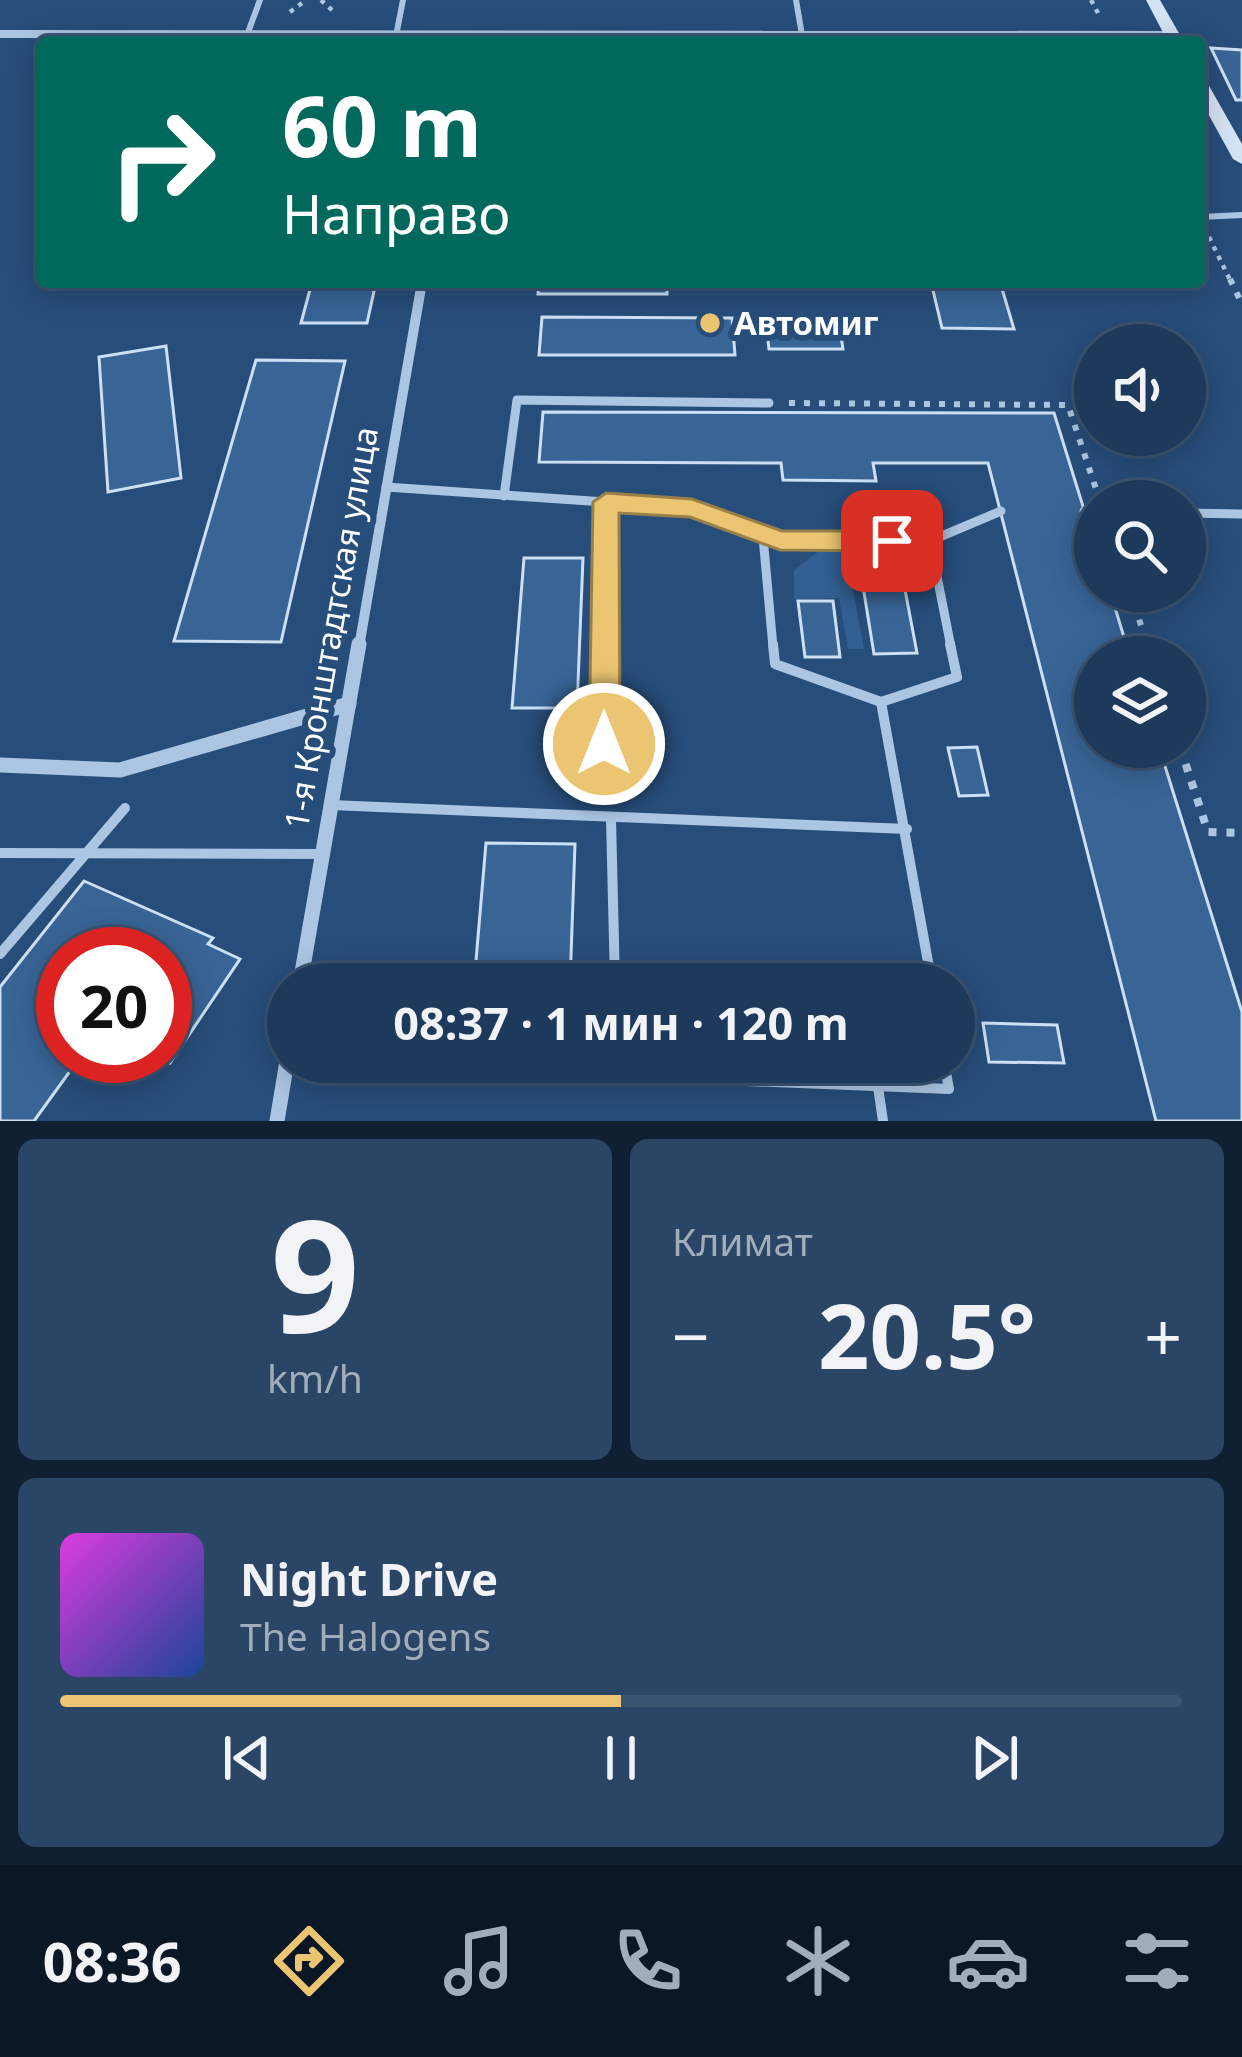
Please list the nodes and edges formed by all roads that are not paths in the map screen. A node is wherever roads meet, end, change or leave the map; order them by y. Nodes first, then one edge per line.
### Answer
1 (260, 0) edge
2 (403, 0) edge
3 (796, 0) edge
4 (1153, 0) edge
5 (0, 34) edge
6 (247, 35) junction
7 (802, 35) junction
8 (396, 36) joint
9 (718, 36) edge
10 (926, 36) edge
11 (1173, 36) edge
12 (1206, 95) edge
13 (1242, 159) edge
14 (1242, 215) edge
15 (1206, 217) edge
16 (421, 288) edge
17 (770, 403) road end
18 (386, 487) junction
19 (504, 496) junction
20 (606, 502) junction
21 (1000, 511) dead end
22 (1206, 513) edge
23 (1242, 514) edge
24 (763, 537) junction
25 (930, 541) junction
26 (881, 702) junction
27 (349, 704) junction
28 (604, 744) dead end
29 (0, 765) edge
30 (331, 805) junction
31 (125, 808) dead end
32 (611, 819) junction
33 (907, 829) junction
34 (0, 853) edge
35 (322, 854) junction
36 (83, 856) junction
37 (0, 954) edge
38 (304, 963) edge
39 (614, 963) edge
40 (929, 963) edge
41 (283, 1083) edge
42 (823, 1083) edge
43 (948, 1083) edge
44 (878, 1087) junction
45 (277, 1121) edge
46 (884, 1121) edge

1 - 6 lane
2 - 8 lane
3 - 7 lane
4 - 11 main road
5 - 6 street
6 - 8 street
7 - 9 street
7 - 10 street
12 - 13 main road
14 - 15 lane
16 - 18 street, 1-я Кронштадтская улица
17 - 19 lane
18 - 19 lane
18 - 27 street, 1-я Кронштадтская улица
19 - 20 lane
20 - 24 lane
20 - 28 lane
21 - 25 lane
22 - 23 lane
24 - 25 lane
24 - 26 lane
25 - 26 lane
26 - 33 lane
27 - 29 street
27 - 30 street, 1-я Кронштадтская улица
30 - 32 lane
30 - 35 street, 1-я Кронштадтская улица
31 - 36 lane
32 - 33 lane
32 - 39 lane
33 - 40 lane
34 - 36 lane
35 - 36 lane
35 - 38 street, 1-я Кронштадтская улица
36 - 37 lane
41 - 45 street
42 - 44 lane
43 - 44 lane
44 - 46 lane

